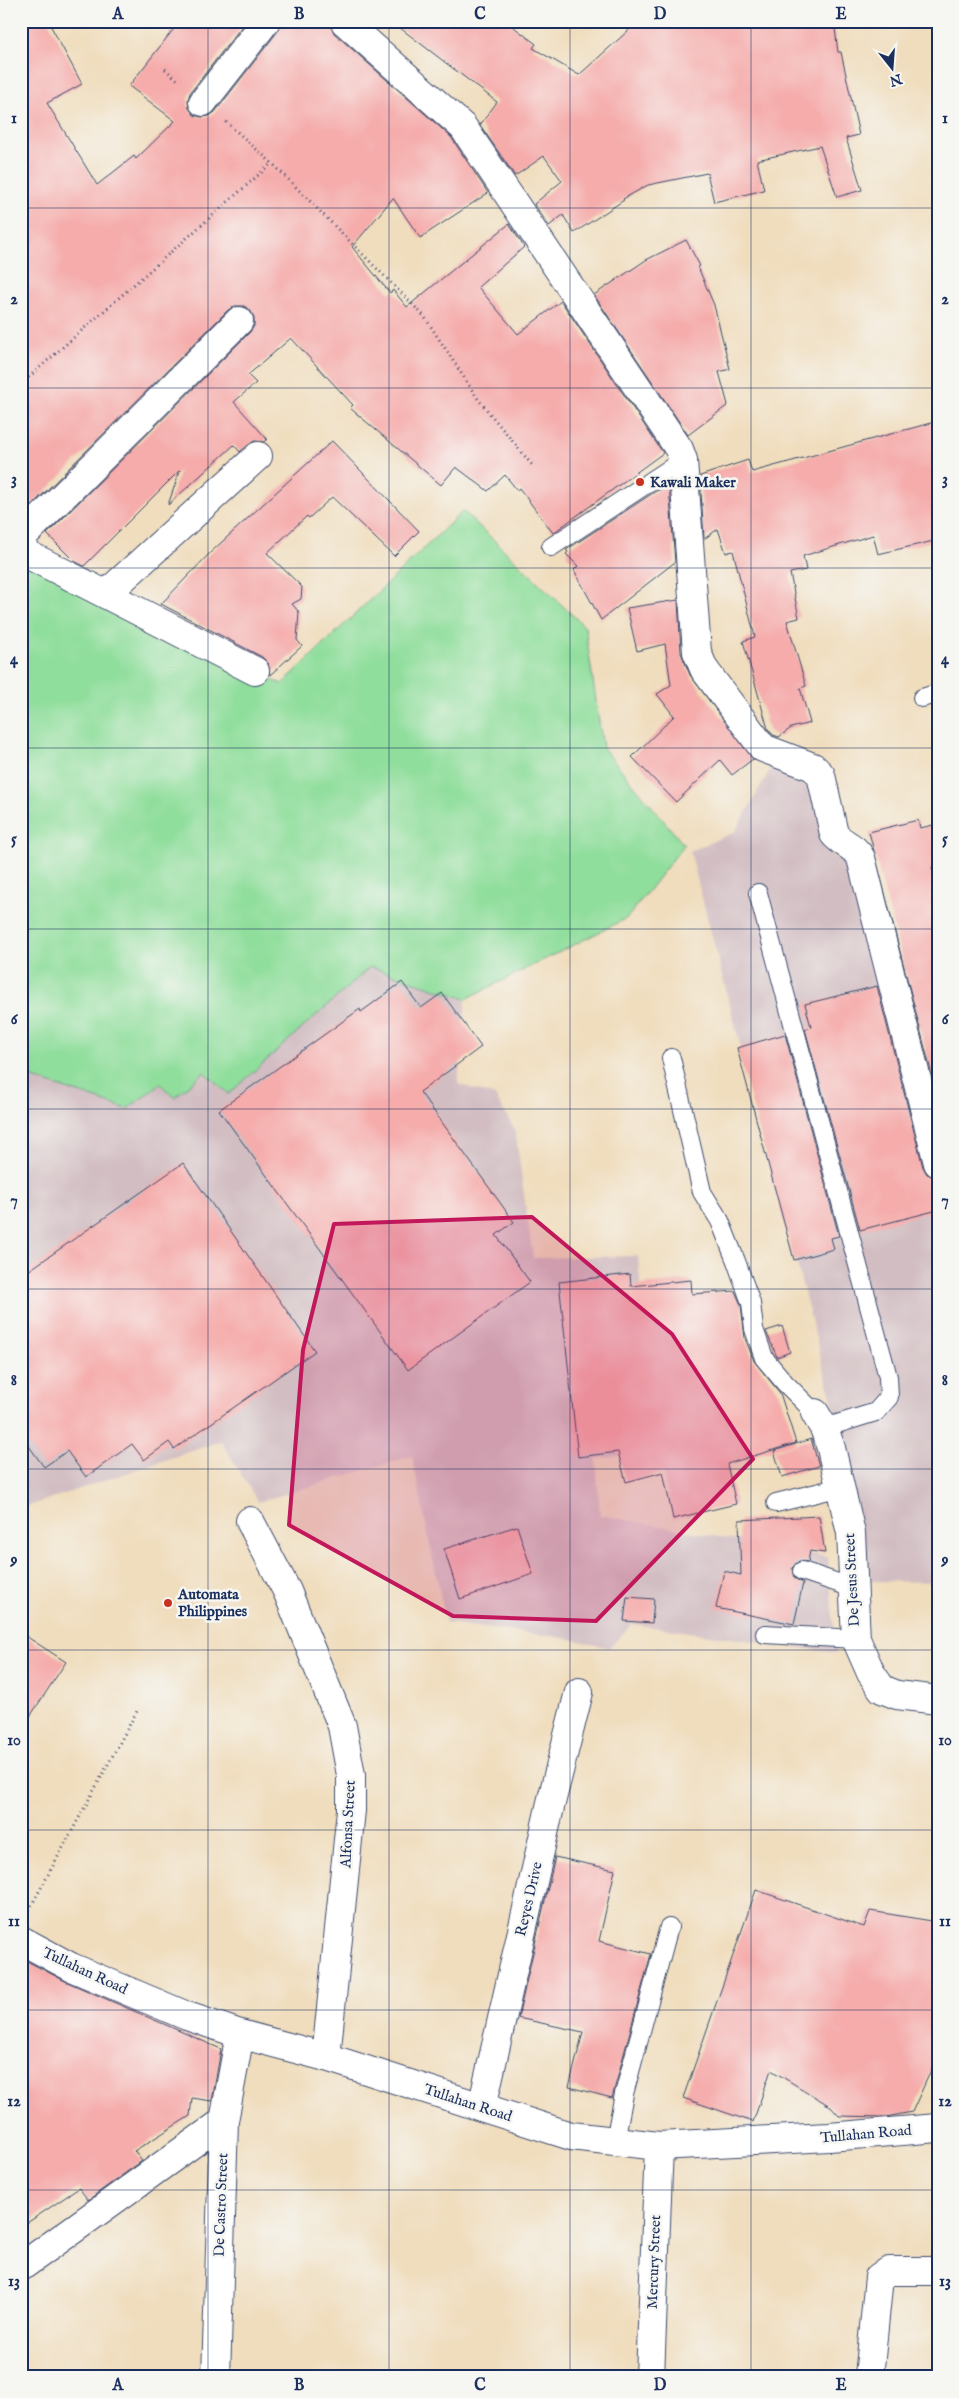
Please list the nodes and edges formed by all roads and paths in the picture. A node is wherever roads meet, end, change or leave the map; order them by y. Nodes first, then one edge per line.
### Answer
1 (266, 21) edge
2 (344, 21) edge
3 (165, 69) dead end
4 (203, 102) junction
5 (272, 162) junction
6 (239, 321) dead end
7 (21, 384) edge
8 (258, 456) dead end
9 (683, 460) junction
10 (532, 465) dead end
11 (21, 538) edge
12 (551, 547) dead end
13 (21, 551) edge
14 (106, 594) junction
15 (255, 671) dead end
16 (758, 893) dead end
17 (671, 1058) dead end
18 (938, 1163) edge
19 (820, 1420) junction
20 (840, 1487) junction
21 (776, 1503) dead end
22 (250, 1521) dead end
23 (802, 1571) dead end
24 (853, 1588) junction
25 (765, 1634) dead end
26 (856, 1639) junction
27 (579, 1692) dead end
28 (938, 1700) edge
29 (137, 1711) dead end
30 (27, 1913) dead end
31 (669, 1927) dead end
32 (21, 1940) edge
33 (240, 2034) junction
34 (326, 2057) junction
35 (482, 2107) junction
36 (224, 2121) junction
37 (938, 2128) edge
38 (615, 2141) junction
39 (658, 2146) junction
40 (21, 2268) edge
41 (938, 2271) edge
42 (216, 2377) edge
43 (650, 2377) edge
44 (869, 2377) edge

1 - 4 street
2 - 9 street
3 - 4 path
4 - 5 path
5 - 7 path
5 - 10 path
6 - 11 street
8 - 14 street
9 - 12 lane
9 - 18 street
13 - 14 street
14 - 15 street
16 - 19 lane
17 - 19 lane
19 - 20 street, De Jesus Street
20 - 21 lane
20 - 24 street, De Jesus Street
22 - 34 street, Alfonsa Street
23 - 24 lane
24 - 26 street, De Jesus Street
25 - 26 lane
26 - 28 street, De Jesus Street
27 - 35 street, Reyes Drive
29 - 30 path
31 - 38 lane
32 - 33 street, Tullahan Road
33 - 34 street, Tullahan Road
33 - 36 street, De Castro Street
34 - 35 street, Tullahan Road
35 - 38 street, Tullahan Road
36 - 40 street
36 - 42 street, De Castro Street
37 - 39 street, Tullahan Road
38 - 39 street, Tullahan Road
39 - 43 street, Mercury Street
41 - 44 street

